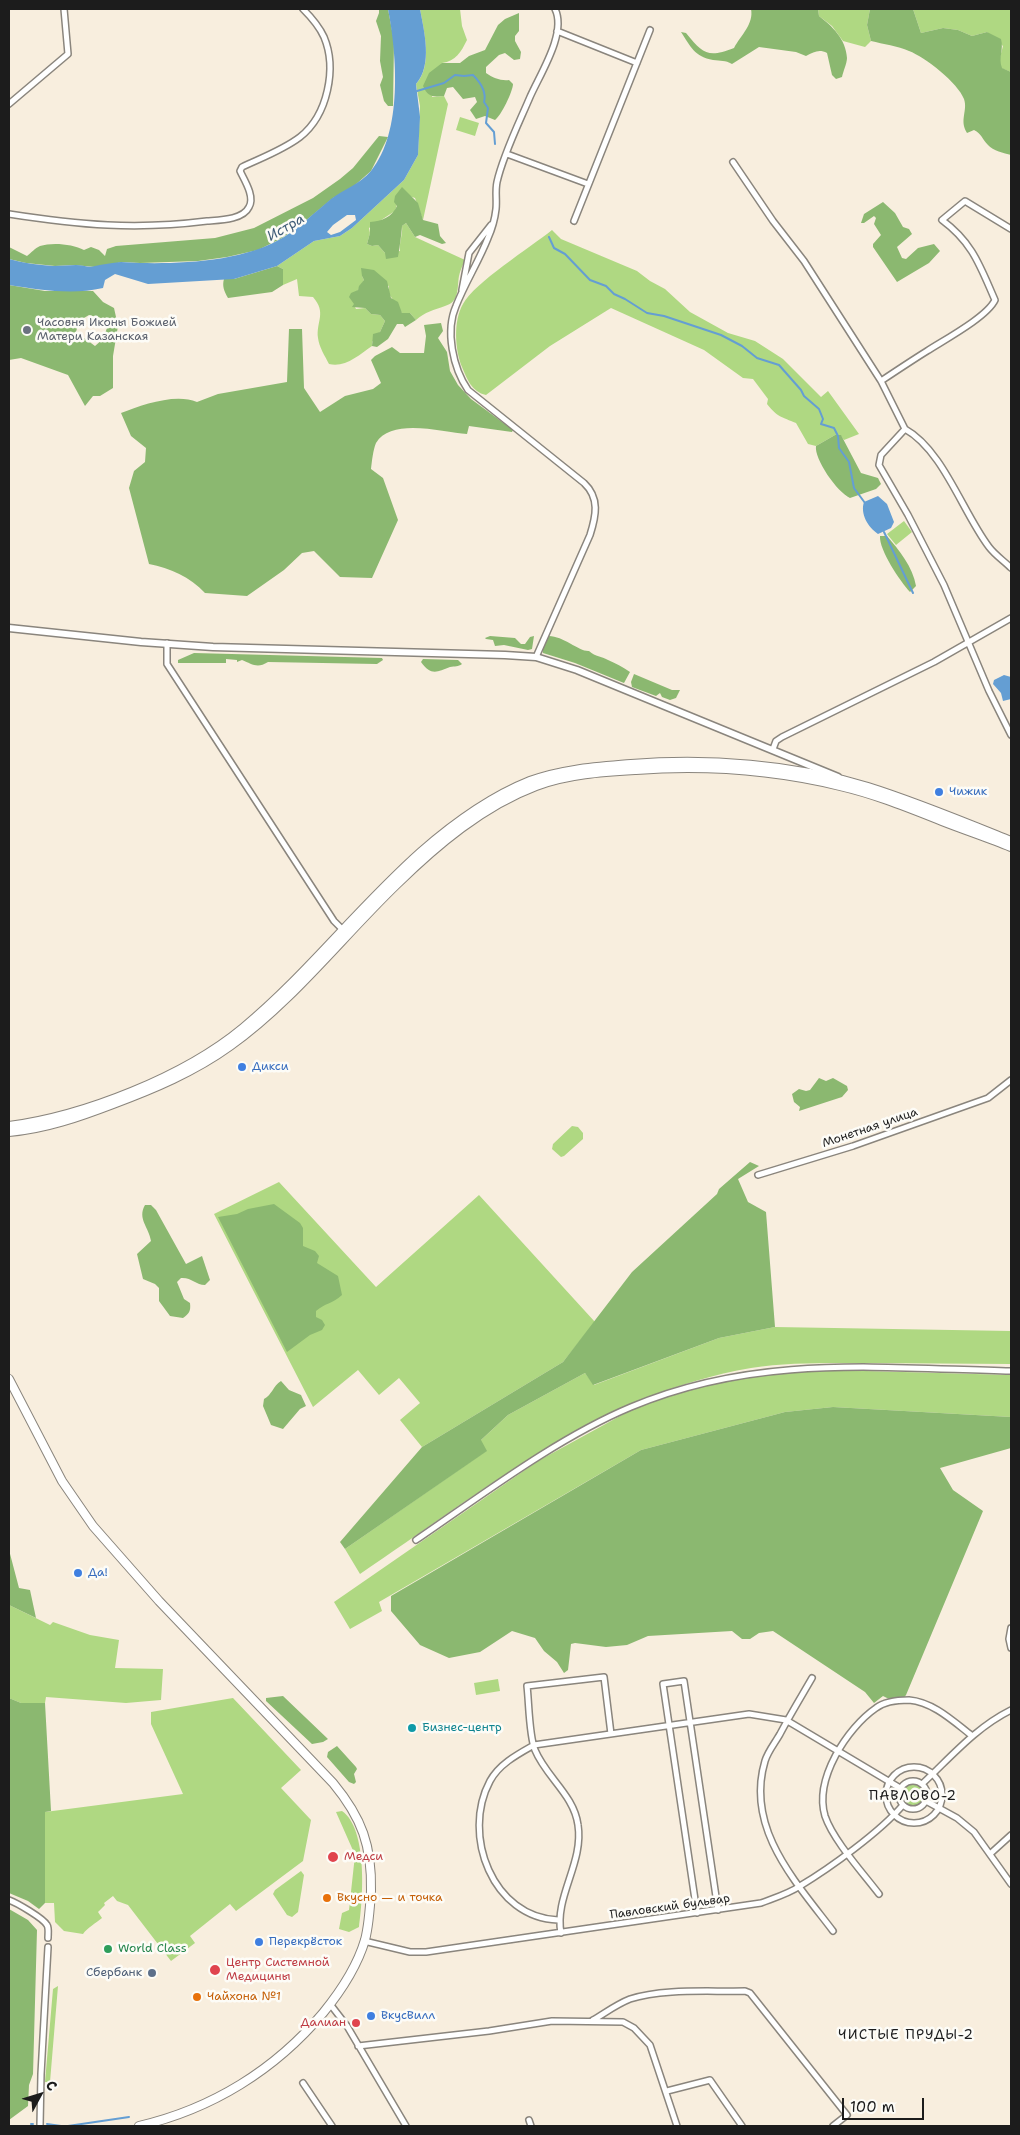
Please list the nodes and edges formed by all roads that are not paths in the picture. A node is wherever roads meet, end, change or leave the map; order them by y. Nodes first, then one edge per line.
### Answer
1 (64, 9) edge
2 (303, 9) edge
3 (555, 9) edge
4 (650, 30) dead end
5 (557, 32) junction
6 (637, 63) junction
7 (9, 104) edge
8 (507, 154) junction
9 (733, 162) dead end
10 (588, 184) junction
11 (9, 214) edge
12 (574, 221) dead end
13 (492, 223) junction
14 (1011, 229) edge
15 (462, 296) junction
16 (881, 382) junction
17 (905, 429) junction
18 (1011, 568) edge
19 (1011, 618) edge
20 (9, 628) edge
21 (167, 643) junction
22 (968, 643) junction
23 (536, 658) junction
24 (1011, 734) edge
25 (773, 749) junction
26 (799, 760) junction
27 (799, 775) junction
28 (850, 782) junction
29 (1011, 841) edge
30 (1011, 847) edge
31 (343, 930) junction
32 (1011, 1080) edge
33 (9, 1126) edge
34 (9, 1132) edge
35 (758, 1175) dead end
36 (1011, 1371) edge
37 (9, 1379) edge
38 (416, 1540) dead end
39 (1011, 1628) edge
40 (1011, 1648) edge
41 (812, 1678) dead end
42 (1011, 1710) edge
43 (786, 1720) junction
44 (690, 1722) junction
45 (669, 1725) junction
46 (611, 1734) junction
47 (972, 1735) junction
48 (534, 1745) junction
49 (838, 1750) junction
50 (932, 1774) junction
51 (890, 1781) junction
52 (922, 1784) junction
53 (900, 1788) junction
54 (926, 1801) junction
55 (903, 1805) junction
56 (939, 1808) junction
57 (894, 1815) junction
58 (1011, 1835) edge
59 (847, 1852) junction
60 (990, 1854) junction
61 (1011, 1884) edge
62 (799, 1887) junction
63 (879, 1894) dead end
64 (9, 1900) edge
65 (718, 1910) junction
66 (697, 1913) junction
67 (558, 1920) junction
68 (833, 1931) dead end
69 (561, 1933) junction
70 (48, 1938) dead end
71 (364, 1941) junction
72 (48, 1947) dead end
73 (330, 2004) junction
74 (593, 2021) junction
75 (358, 2046) junction
76 (303, 2083) dead end
77 (667, 2091) junction
78 (529, 2120) dead end
79 (40, 2126) edge
80 (138, 2126) edge
81 (332, 2126) edge
82 (406, 2126) edge
83 (531, 2126) edge
84 (677, 2126) edge
85 (742, 2126) edge
86 (833, 2126) edge

1 - 7 street
2 - 11 street
3 - 5 street
4 - 6 street
5 - 6 street
5 - 8 street
6 - 10 street
8 - 10 street
8 - 13 street
9 - 16 street
10 - 12 street
13 - 15 street
13 - 15 street
14 - 16 street
15 - 23 street
16 - 17 street
17 - 18 street
17 - 22 street
19 - 22 street
20 - 21 street
21 - 23 street
21 - 31 street
22 - 24 street
22 - 25 street
23 - 25 street
25 - 26 street
26 - 27 street
26 - 28 street
27 - 28 main road
27 - 30 main road
27 - 31 main road
27 - 34 main road
28 - 29 main road
31 - 33 main road
32 - 35 street, Монетная улица
36 - 38 street
37 - 71 main road
39 - 40 street
41 - 43 street
42 - 47 street
43 - 44 street
43 - 49 street
43 - 62 street
44 - 45 street
44 - 45 street
44 - 65 street
45 - 46 street
45 - 66 street
46 - 48 street
46 - 48 street
47 - 49 street
47 - 50 street
48 - 67 street
48 - 67 street
49 - 51 street
49 - 59 street
50 - 51 street
50 - 52 street
50 - 56 street
51 - 53 street
51 - 57 street
52 - 53 street
52 - 54 street
53 - 55 street
54 - 55 street
54 - 56 street
55 - 57 street, Павловский бульвар
56 - 57 street
56 - 60 street
57 - 59 street, Павловский бульвар
58 - 60 street
59 - 62 street, Павловский бульвар
59 - 63 street
60 - 61 street
62 - 65 street, Павловский бульвар
62 - 68 street
64 - 70 street
65 - 66 street, Павловский бульвар
66 - 69 street, Павловский бульвар
67 - 69 street
69 - 71 street, Павловский бульвар
71 - 73 main road
72 - 79 street
73 - 75 street
73 - 80 main road
74 - 75 street
74 - 77 street
74 - 86 street
75 - 82 street
76 - 81 street
77 - 84 street
77 - 85 street
78 - 83 street

